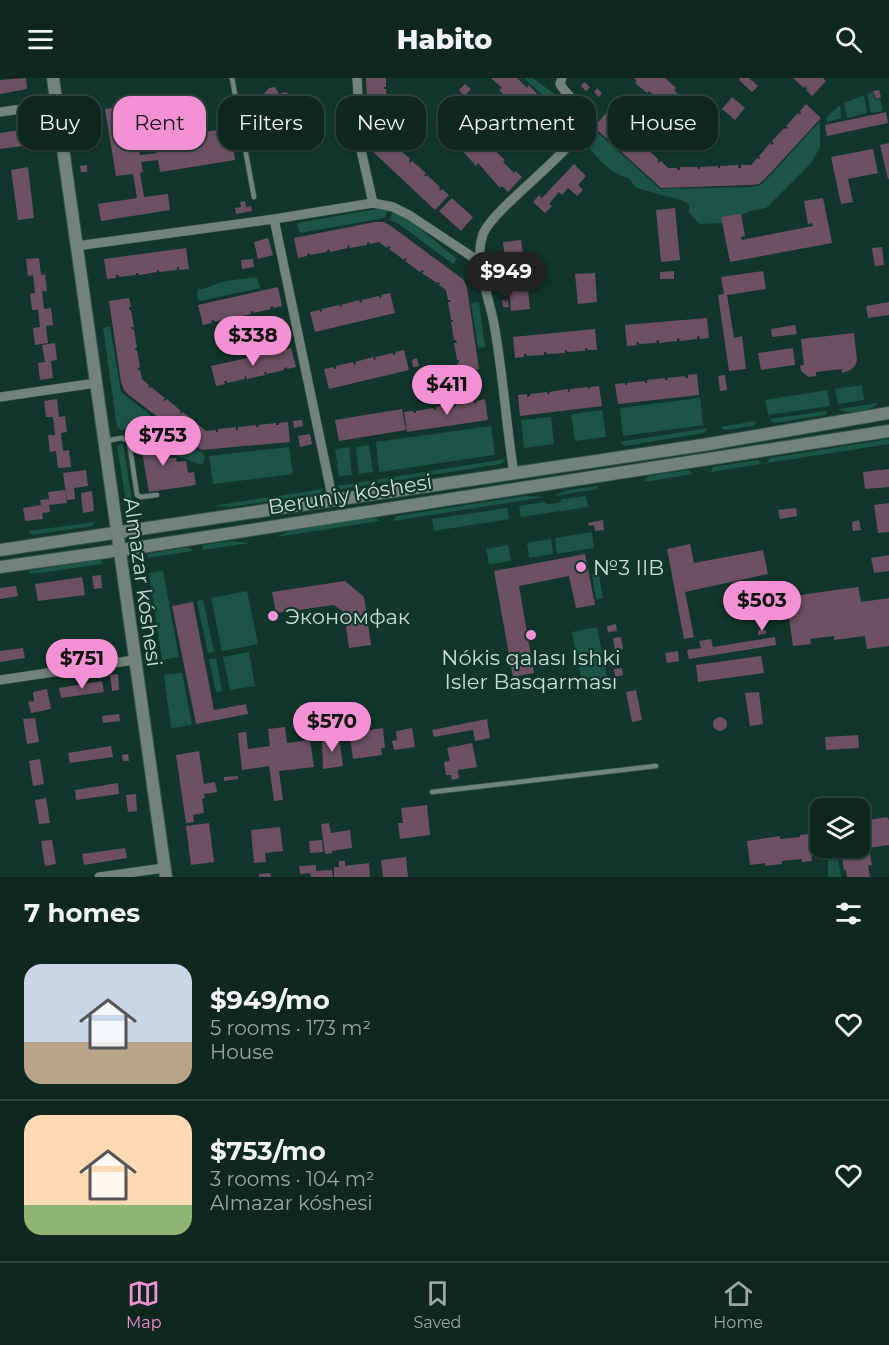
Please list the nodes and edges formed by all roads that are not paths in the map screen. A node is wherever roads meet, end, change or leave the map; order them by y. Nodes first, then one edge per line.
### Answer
1 (53, 78) edge
2 (232, 78) edge
3 (357, 78) edge
4 (562, 78) edge
5 (56, 96) edge
6 (18, 109) edge
7 (0, 112) edge
8 (63, 150) edge
9 (254, 197) dead end
10 (373, 203) junction
11 (274, 219) junction
12 (76, 246) junction
13 (480, 262) junction
14 (96, 383) junction
15 (0, 397) edge
16 (889, 413) edge
17 (889, 431) edge
18 (105, 441) junction
19 (702, 445) junction
20 (705, 459) junction
21 (514, 474) junction
22 (157, 495) dead end
23 (333, 501) junction
24 (116, 534) junction
25 (0, 550) edge
26 (119, 550) junction
27 (0, 567) edge
28 (134, 660) junction
29 (0, 680) edge
30 (656, 766) dead end
31 (432, 792) dead end
32 (165, 872) edge
33 (99, 877) edge

1 - 5 street, Almazar kóshesi
2 - 9 lane
3 - 10 street
4 - 13 street
6 - 7 street
8 - 12 street, Almazar kóshesi
10 - 11 street
10 - 13 street
11 - 12 street
11 - 23 street
12 - 14 street, Almazar kóshesi
13 - 21 street
14 - 15 street
14 - 18 street, Almazar kóshesi
16 - 19 street, Beruniy kóshesi
17 - 20 street, Beruniy kóshesi
18 - 22 lane
18 - 24 street, Almazar kóshesi
19 - 20 street
19 - 21 street, Beruniy kóshesi
20 - 26 street, Beruniy kóshesi
21 - 23 street, Beruniy kóshesi
23 - 24 street, Beruniy kóshesi
24 - 25 street, Beruniy kóshesi
24 - 26 street, Almazar kóshesi
26 - 27 street, Beruniy kóshesi
26 - 28 street, Almazar kóshesi
28 - 29 street
28 - 32 street, Almazar kóshesi
30 - 31 lane
32 - 33 street

